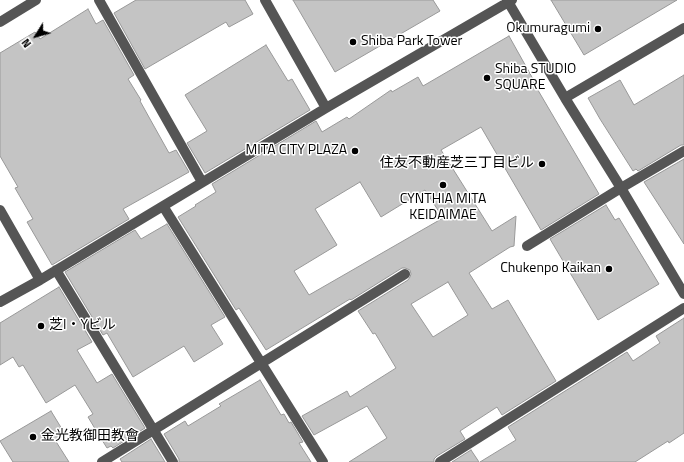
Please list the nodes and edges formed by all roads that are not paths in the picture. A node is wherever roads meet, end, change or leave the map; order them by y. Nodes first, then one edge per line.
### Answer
1 (36, 0) edge
2 (99, 0) edge
3 (265, 0) edge
4 (509, 1) edge
5 (0, 22) edge
6 (684, 28) edge
7 (565, 98) junction
8 (326, 108) junction
9 (684, 151) edge
10 (202, 182) junction
11 (621, 188) junction
12 (163, 206) junction
13 (0, 210) edge
14 (527, 246) dead end
15 (56, 270) junction
16 (405, 274) dead end
17 (680, 278) edge
18 (40, 280) junction
19 (684, 294) edge
20 (0, 302) edge
21 (684, 308) edge
22 (261, 363) junction
23 (154, 430) junction
24 (102, 462) edge
25 (173, 462) edge
26 (323, 462) edge
27 (440, 462) edge

1 - 5 street
2 - 10 street
3 - 8 street
4 - 7 street
4 - 8 street
6 - 7 street
7 - 11 street
8 - 10 street
9 - 11 street
10 - 12 street
11 - 14 street
11 - 17 street
12 - 15 street
12 - 22 street
13 - 18 street
15 - 18 street
15 - 23 street
16 - 22 street
17 - 19 street
18 - 20 street
21 - 27 street
22 - 23 street
22 - 26 street
23 - 24 street
23 - 25 street

